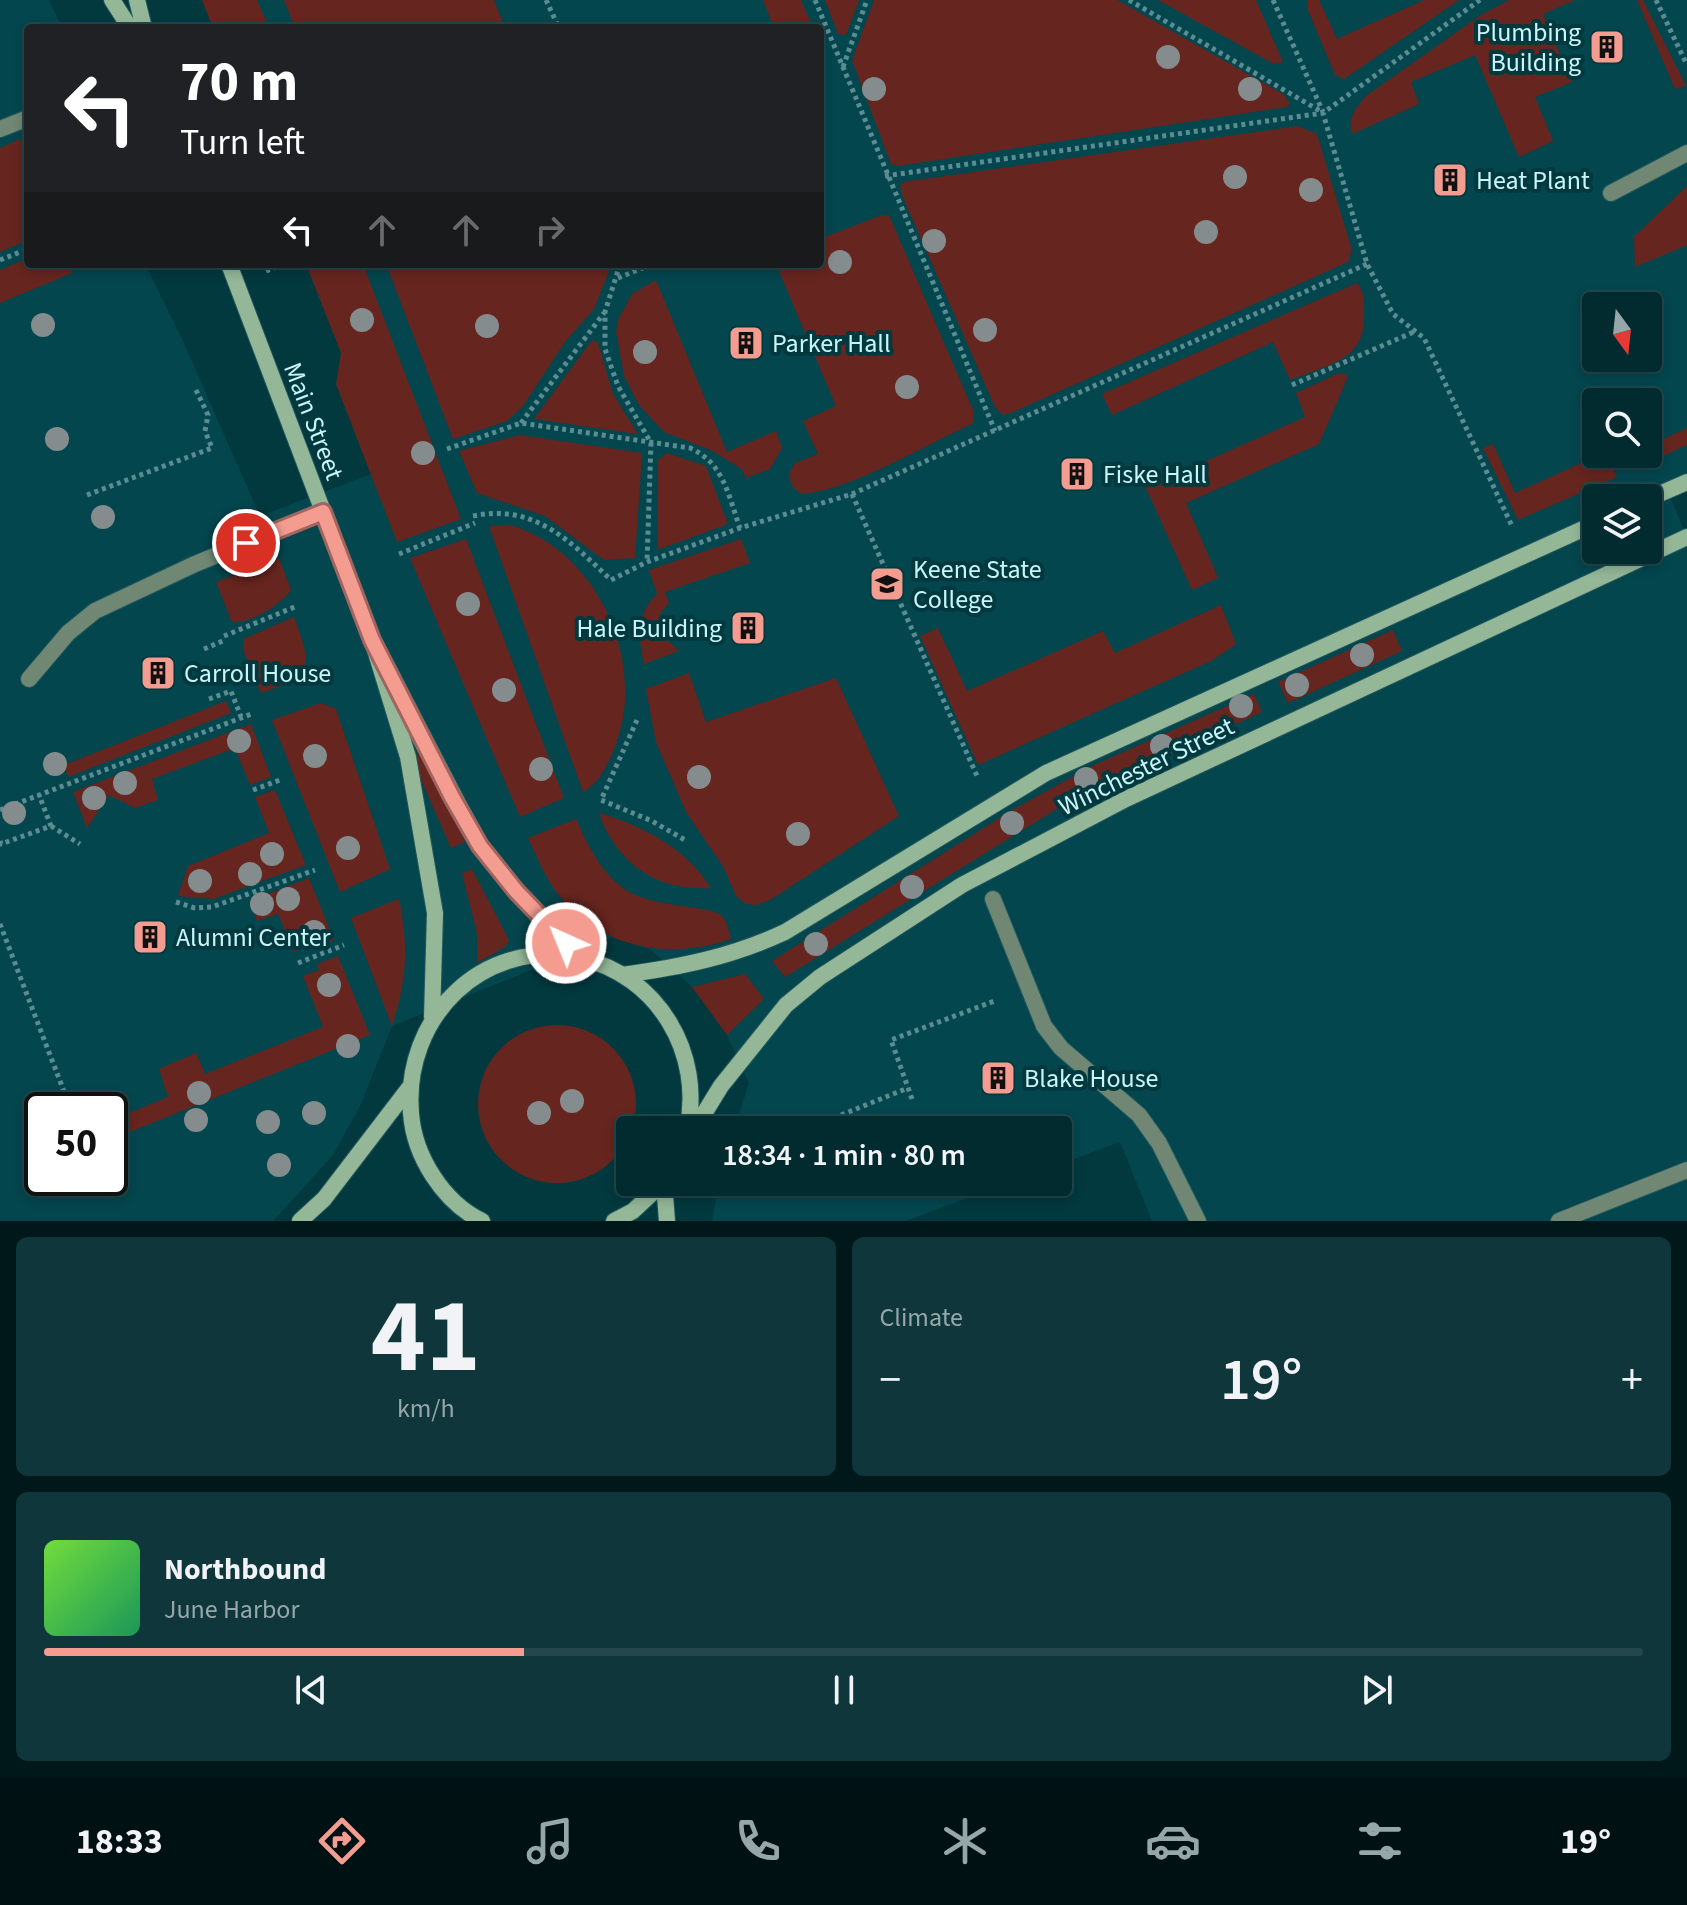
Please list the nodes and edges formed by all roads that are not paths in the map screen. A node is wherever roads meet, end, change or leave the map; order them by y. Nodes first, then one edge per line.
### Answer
1 (112, 0) edge
2 (137, 0) edge
3 (127, 24) edge
4 (143, 24) edge
5 (24, 120) edge
6 (0, 129) edge
7 (1687, 153) edge
8 (1611, 193) dead end
9 (231, 268) edge
10 (1687, 482) edge
11 (1662, 493) edge
12 (323, 512) junction
13 (1582, 529) edge
14 (1687, 537) edge
15 (372, 640) junction
16 (29, 679) dead end
17 (993, 899) dead end
18 (580, 958) junction
19 (622, 975) junction
20 (432, 1017) junction
21 (409, 1088) junction
22 (690, 1116) edge
23 (703, 1116) edge
24 (1687, 1170) edge
25 (649, 1196) edge
26 (665, 1196) edge
27 (300, 1221) edge
28 (482, 1221) edge
29 (614, 1221) edge
30 (667, 1221) edge
31 (1198, 1221) edge
32 (1559, 1221) edge

1 - 3 street
2 - 4 street
5 - 6 street
7 - 8 street
9 - 12 street, Main Street
10 - 11 street
12 - 15 street, Main Street
12 - 16 street
13 - 19 street, Winchester Street
14 - 23 street, Winchester Street
15 - 18 street, Main Street
15 - 20 street, Main Street
17 - 31 street
18 - 19 street
18 - 20 street
19 - 22 street
20 - 21 street
21 - 27 street
21 - 28 street
24 - 32 street
25 - 29 street
26 - 30 street

